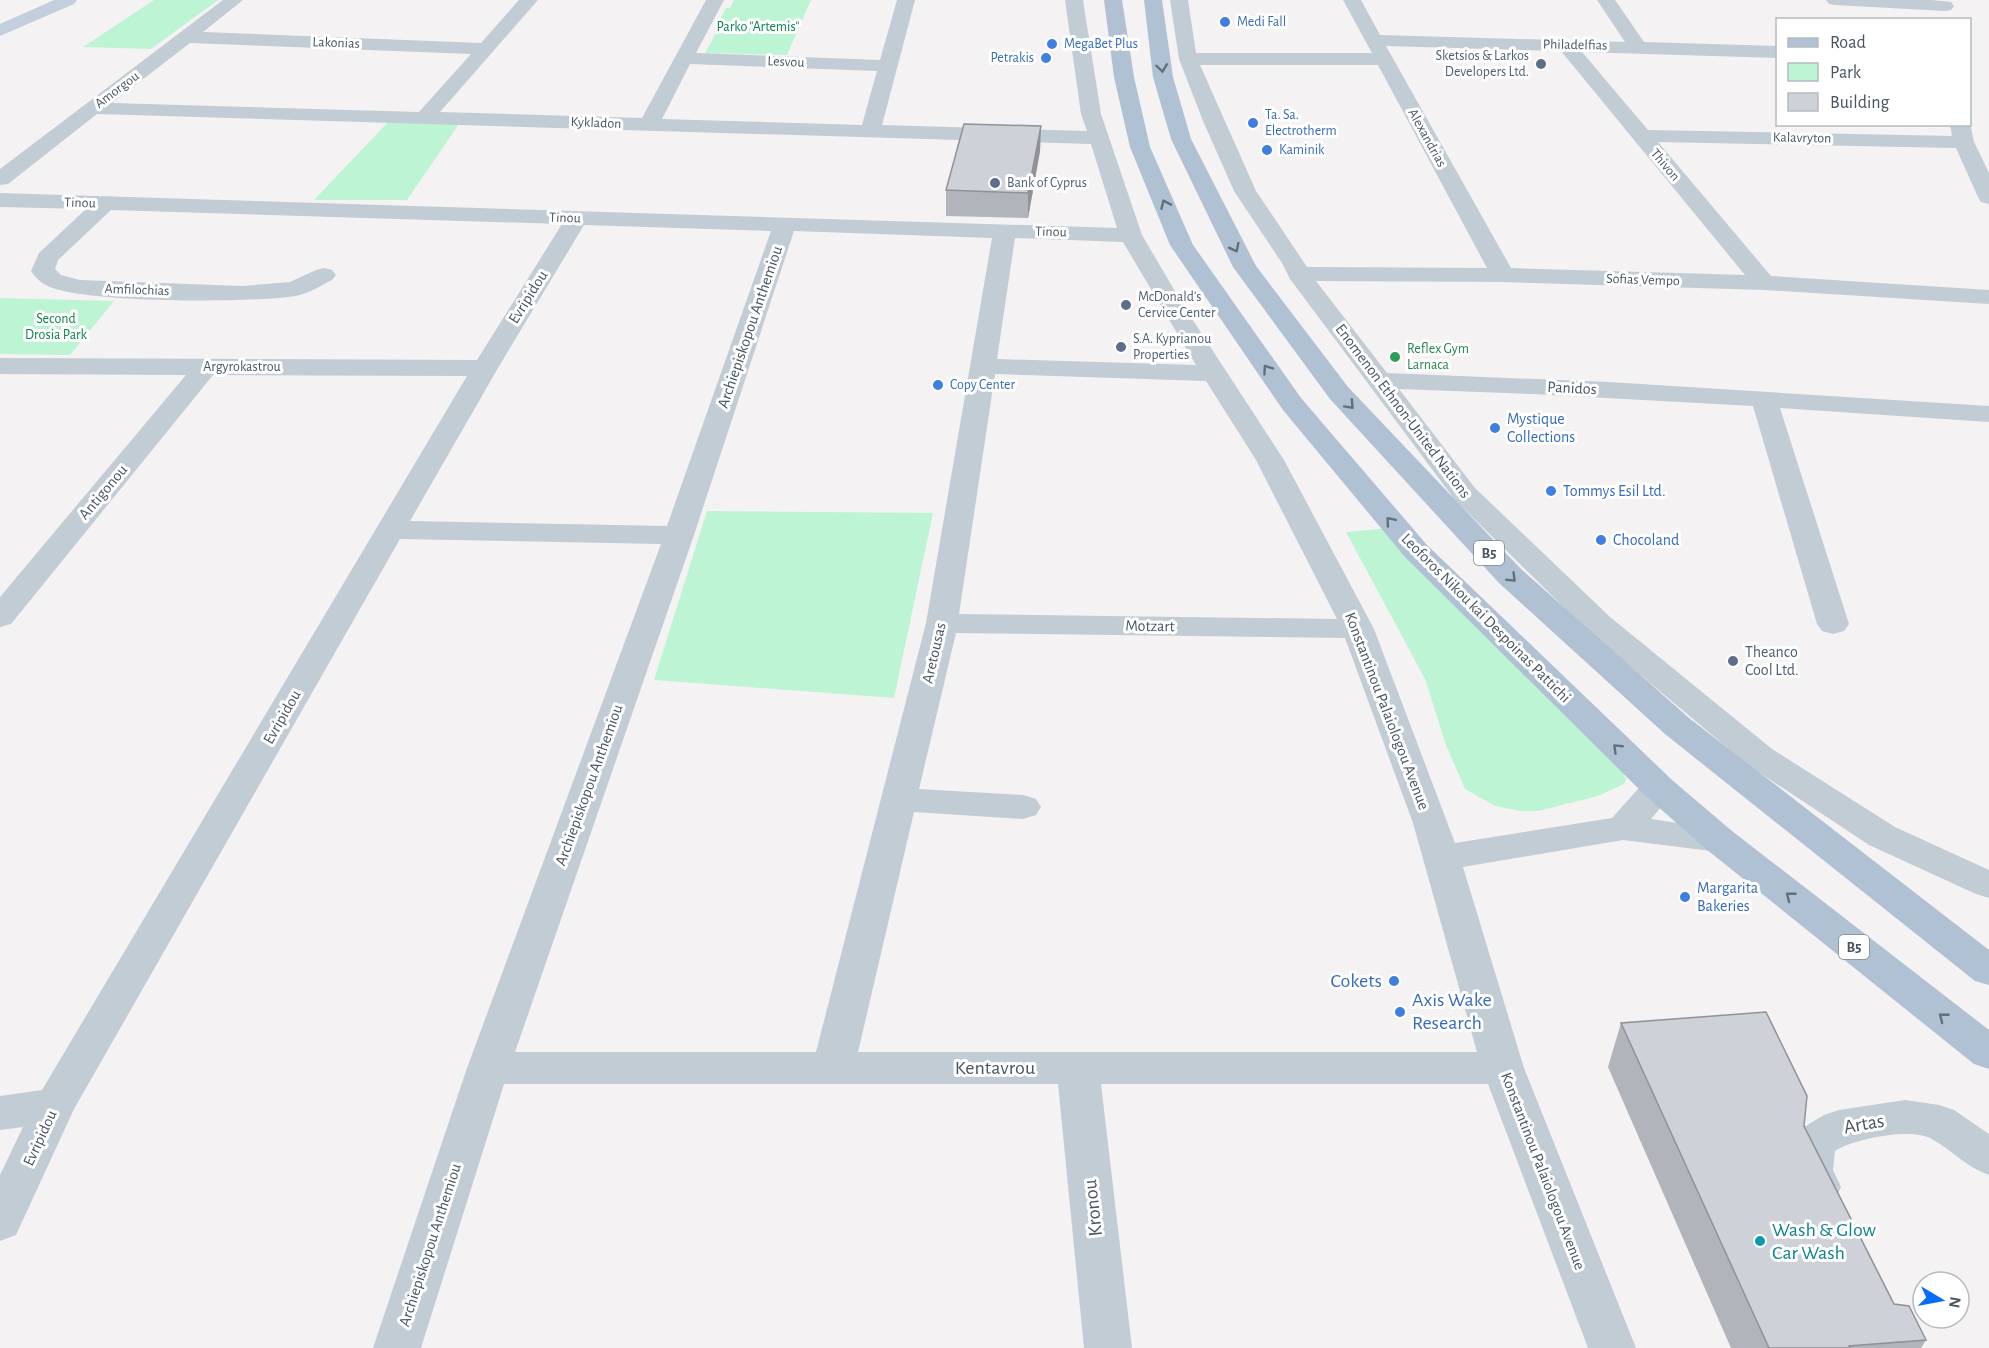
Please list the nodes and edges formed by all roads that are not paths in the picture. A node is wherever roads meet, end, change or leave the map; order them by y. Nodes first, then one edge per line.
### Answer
1 (68, 0) edge
2 (234, 0) edge
3 (529, 0) edge
4 (715, 0) edge
5 (906, 0) edge
6 (1074, 0) edge
7 (1113, 0) edge
8 (1153, 0) edge
9 (1179, 0) edge
10 (1352, 0) edge
11 (1606, 0) edge
12 (1835, 0) edge
13 (1946, 8) edge
14 (0, 31) edge
15 (187, 37) junction
16 (1373, 40) junction
17 (1566, 45) junction
18 (1638, 47) junction
19 (486, 49) junction
20 (684, 58) junction
21 (1188, 59) junction
22 (1384, 59) junction
23 (1774, 59) edge
24 (888, 66) junction
25 (93, 108) junction
26 (424, 118) junction
27 (649, 124) junction
28 (870, 131) junction
29 (1834, 132) edge
30 (1962, 134) edge
31 (1641, 136) junction
32 (1098, 138) junction
33 (0, 179) edge
34 (1989, 197) edge
35 (0, 200) edge
36 (105, 204) junction
37 (577, 218) junction
38 (785, 224) junction
39 (1005, 231) junction
40 (1131, 235) junction
41 (1298, 274) junction
42 (324, 275) dead end
43 (1503, 275) junction
44 (1764, 284) junction
45 (1989, 297) edge
46 (0, 366) edge
47 (983, 366) junction
48 (206, 367) junction
49 (485, 368) junction
50 (1216, 373) junction
51 (1380, 381) junction
52 (1764, 399) junction
53 (1989, 414) edge
54 (392, 530) junction
55 (679, 535) junction
56 (0, 617) edge
57 (942, 623) junction
58 (1833, 624) dead end
59 (1358, 629) junction
60 (1659, 788) junction
61 (899, 799) junction
62 (1023, 807) dead end
63 (1623, 828) junction
64 (1719, 840) junction
65 (1441, 858) junction
66 (1989, 885) edge
67 (1989, 971) edge
68 (1989, 1053) edge
69 (488, 1068) junction
70 (1078, 1068) junction
71 (1503, 1068) junction
72 (833, 1069) junction
73 (55, 1105) junction
74 (0, 1113) edge
75 (1989, 1157) edge
76 (0, 1222) edge
77 (1837, 1222) edge
78 (397, 1348) edge
79 (1108, 1348) edge
80 (1612, 1348) edge

1 - 14 street
2 - 15 street, Amorgou
3 - 19 street
4 - 20 street
5 - 24 street
6 - 32 street, Konstantinou Palaiologou Avenue
60 -> 7 main road, Leoforos Nikou kai Despoinas Pattichi / B5
8 -> 67 main road, B5
9 - 21 street, Enomenon Ethnon-United Nations
10 - 16 street, Alexandrias
11 - 18 street
12 - 13 street
15 - 19 street, Lakonias
15 - 25 street, Amorgou
16 - 17 street, Philadelfias
16 - 22 street, Alexandrias
17 - 18 street, Philadelfias
17 - 31 street, Thivon
18 - 23 street, Philadelfias
19 - 26 street
20 - 24 street, Lesvou
20 - 27 street
21 - 22 street
21 - 41 street, Enomenon Ethnon-United Nations
22 - 43 street, Alexandrias
24 - 28 street
25 - 26 street, Kykladon
25 - 33 street, Amorgou
26 - 27 street, Kykladon
27 - 28 street, Kykladon
28 - 32 street, Kykladon
29 - 30 street, Kalavryton
29 - 31 street, Kalavryton
30 - 34 street
31 - 44 street, Thivon
32 - 40 street, Konstantinou Palaiologou Avenue
35 - 36 street, Tinou
36 - 37 street, Tinou
36 - 42 street, Amfilochias
37 - 38 street, Tinou
37 - 49 street, Evripidou
38 - 39 street, Tinou
38 - 55 street, Archiepiskopou Anthemiou
39 - 40 street, Tinou
39 - 47 street, Aretousas
40 - 50 street, Konstantinou Palaiologou Avenue
41 - 43 street, Sofias Vempo
41 - 51 street, Enomenon Ethnon-United Nations
43 - 44 street, Sofias Vempo
44 - 45 street, Sofias Vempo
46 - 48 street, Argyrokastrou
47 - 50 street
47 - 57 street, Aretousas
48 - 49 street, Argyrokastrou
48 - 56 street, Antigonou
49 - 54 street, Evripidou
50 - 59 street, Konstantinou Palaiologou Avenue
51 - 52 street, Panidos
51 - 66 street, Enomenon Ethnon-United Nations
52 - 53 street, Panidos
52 - 58 street
54 - 55 street
54 - 73 street, Evripidou
55 - 69 street, Archiepiskopou Anthemiou
57 - 59 street, Motzart
57 - 61 street, Aretousas
59 - 65 street, Konstantinou Palaiologou Avenue
60 - 63 street
60 - 64 main road, Leoforos Nikou kai Despoinas Pattichi / B5
61 - 62 street
61 - 72 street, Aretousas
63 - 64 street
63 - 65 street
68 -> 64 main road, Leoforos Nikou kai Despoinas Pattichi / B5
65 - 71 street, Konstantinou Palaiologou Avenue
69 - 72 street, Kentavrou
69 - 78 street, Archiepiskopou Anthemiou
70 - 71 street, Kentavrou
70 - 72 street, Kentavrou
70 - 79 street, Kronou
71 - 80 street, Konstantinou Palaiologou Avenue
73 - 74 street
73 - 76 street, Evripidou
75 - 77 street, Artas

